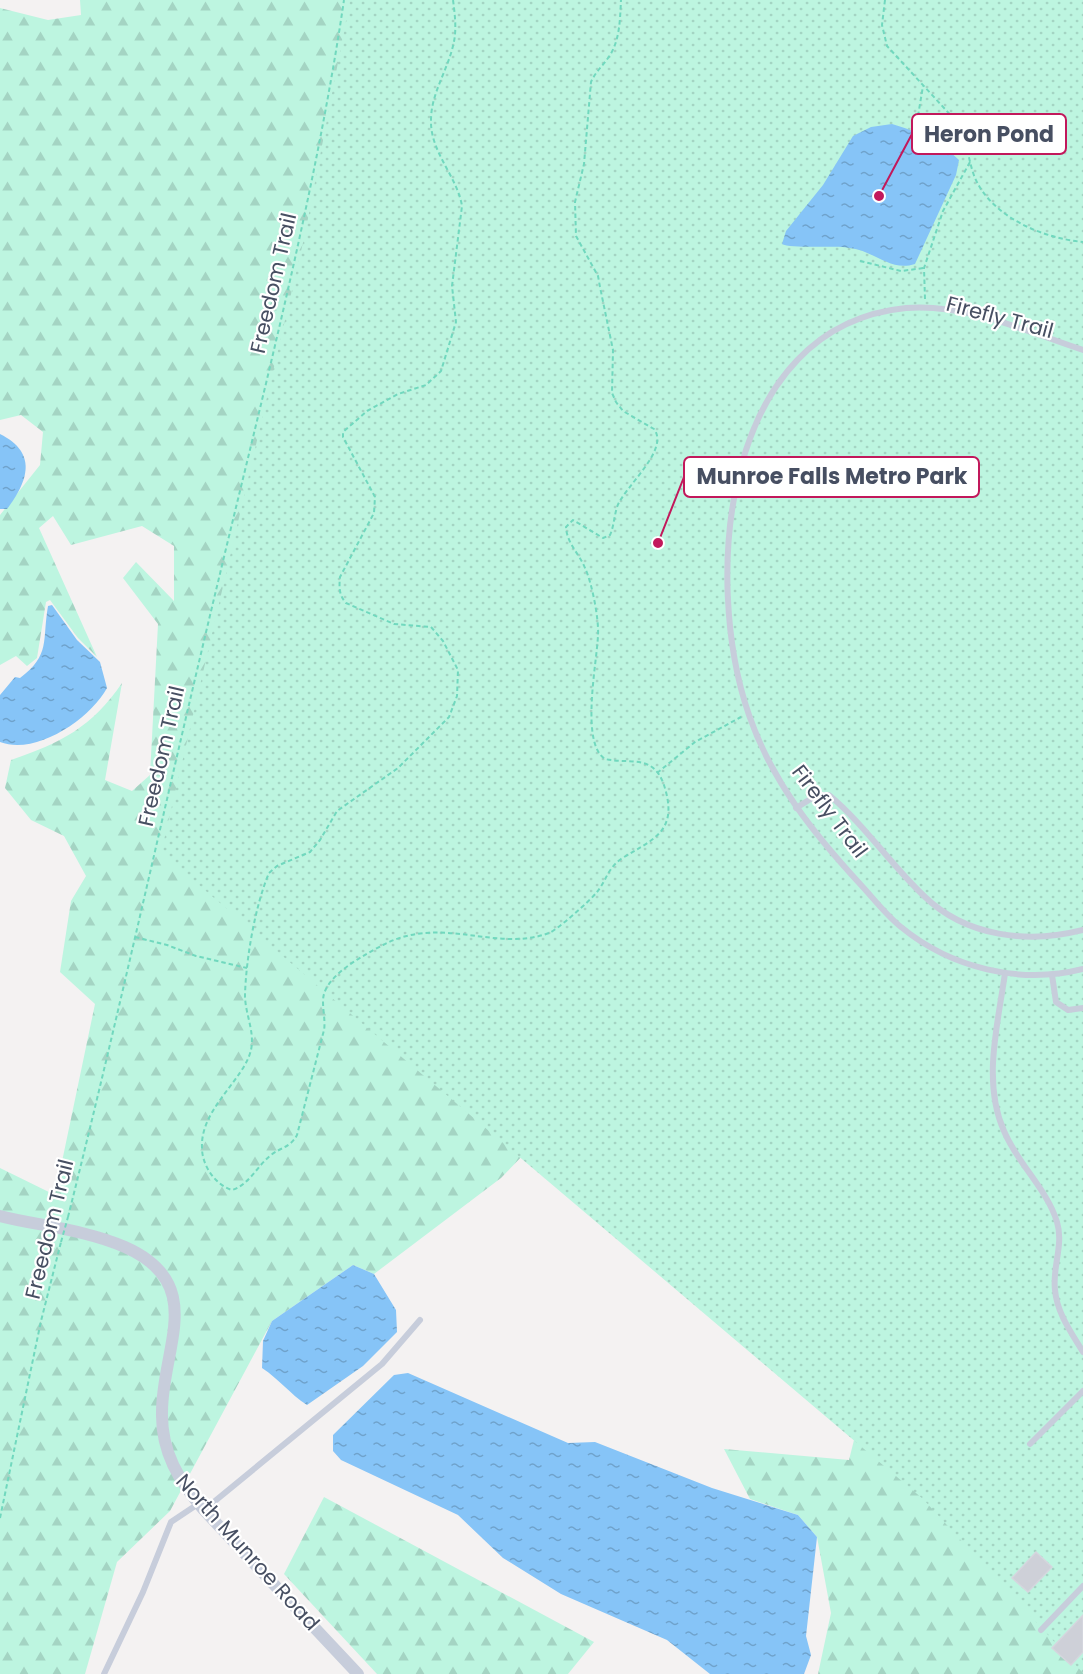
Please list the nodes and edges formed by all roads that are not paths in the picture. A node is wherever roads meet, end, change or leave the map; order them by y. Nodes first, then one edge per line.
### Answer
1 (1083, 350) edge
2 (796, 808) junction
3 (1083, 930) edge
4 (1083, 969) edge
5 (1005, 973) junction
6 (1052, 975) junction
7 (1083, 1008) edge
8 (0, 1216) edge
9 (420, 1320) dead end
10 (1083, 1352) edge
11 (1083, 1391) edge
12 (1030, 1444) dead end
13 (202, 1507) junction
14 (1083, 1586) edge
15 (1041, 1630) dead end
16 (104, 1674) edge
17 (358, 1674) edge

1 - 2 lane
2 - 3 lane
2 - 5 lane
4 - 6 lane
5 - 6 lane
5 - 10 lane
6 - 7 lane
8 - 13 street, North Munroe Road
9 - 13 lane
11 - 12 lane
13 - 16 lane
13 - 17 street, North Munroe Road
14 - 15 lane

